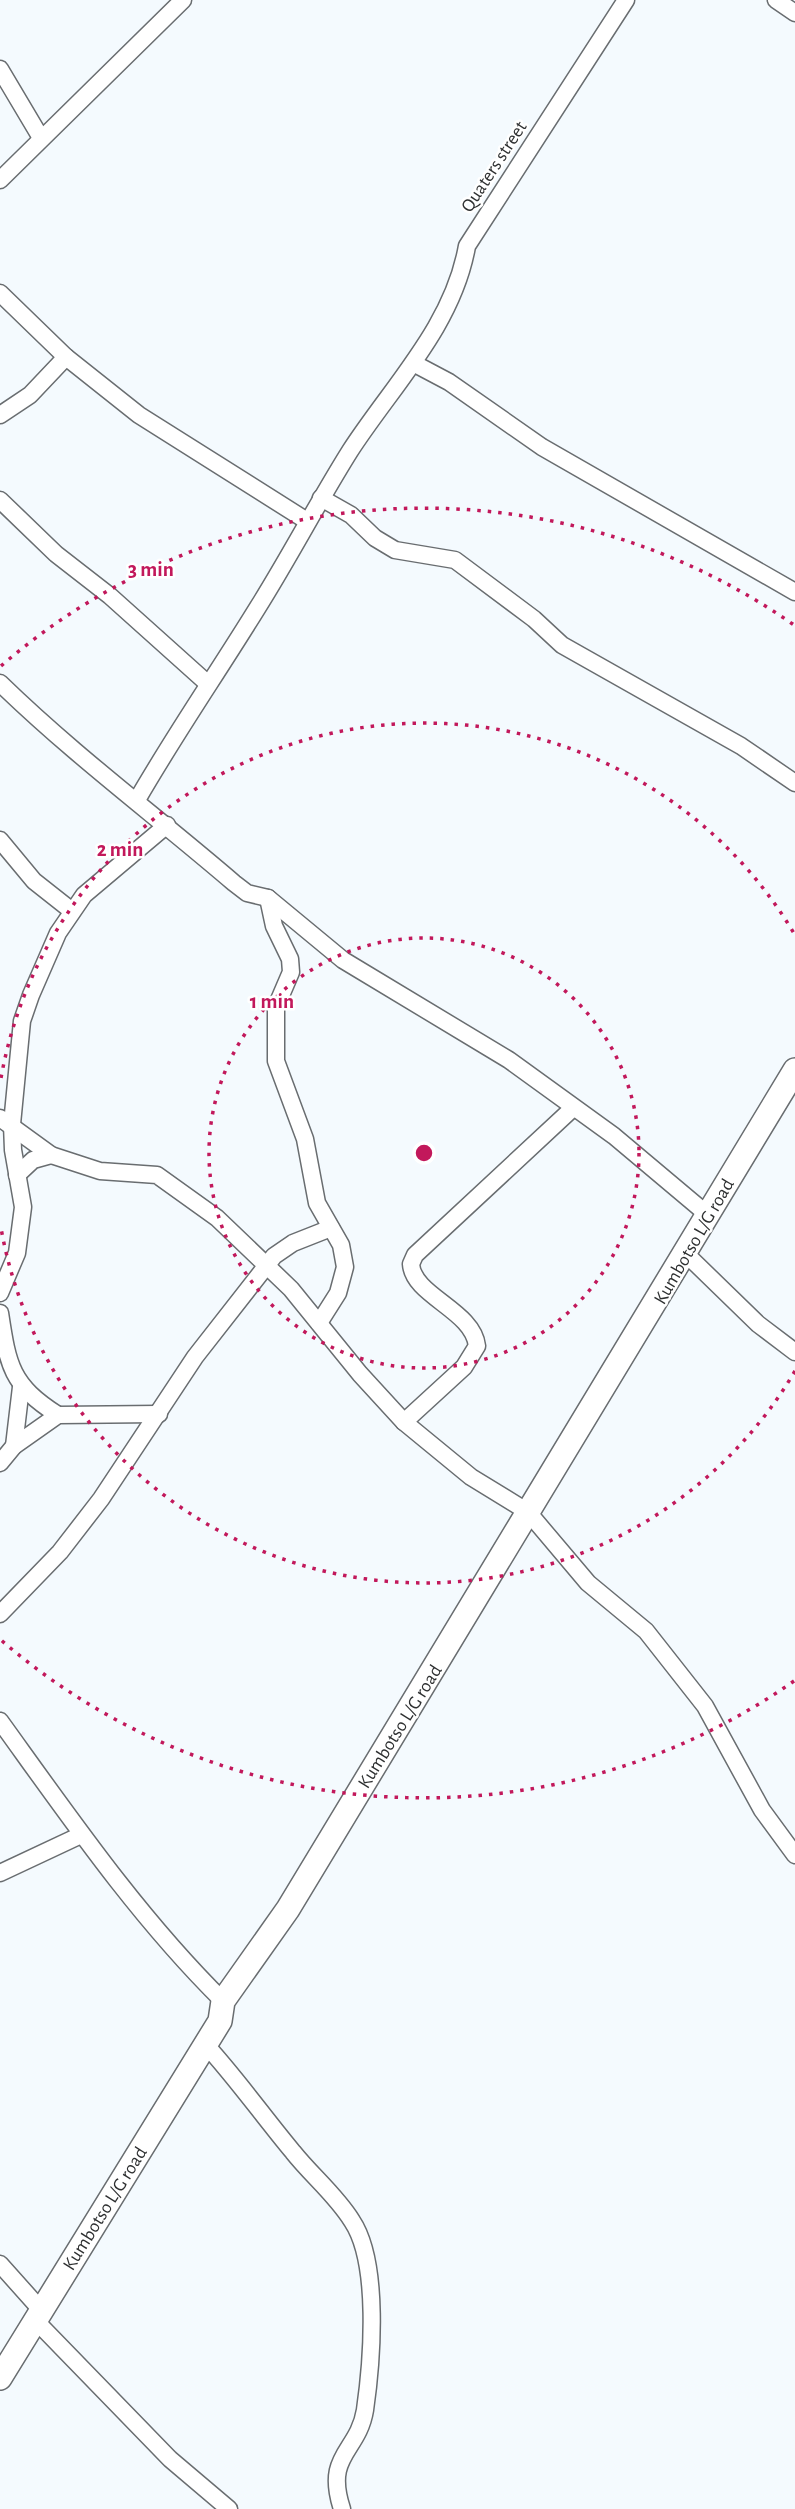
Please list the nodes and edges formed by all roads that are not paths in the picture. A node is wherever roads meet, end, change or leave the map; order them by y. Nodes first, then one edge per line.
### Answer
1 (183, 0) edge
2 (626, 0) edge
3 (776, 0) edge
4 (795, 13) edge
5 (0, 69) edge
6 (41, 138) junction
7 (0, 180) edge
8 (0, 293) edge
9 (66, 357) junction
10 (415, 364) junction
11 (0, 415) edge
12 (321, 498) junction
13 (0, 500) edge
14 (307, 521) junction
15 (795, 593) edge
16 (0, 683) edge
17 (207, 683) junction
18 (795, 783) edge
19 (137, 800) junction
20 (167, 825) junction
21 (0, 840) edge
22 (268, 898) junction
23 (72, 911) junction
24 (795, 1070) edge
25 (572, 1109) junction
26 (6, 1121) edge
27 (51, 1155) junction
28 (17, 1175) junction
29 (708, 1215) junction
30 (331, 1228) junction
31 (685, 1253) junction
32 (267, 1266) junction
33 (0, 1293) edge
34 (0, 1313) edge
35 (319, 1323) junction
36 (795, 1352) edge
37 (22, 1387) junction
38 (159, 1414) junction
39 (58, 1415) junction
40 (404, 1422) junction
41 (15, 1446) junction
42 (0, 1463) edge
43 (528, 1512) junction
44 (0, 1614) edge
45 (0, 1721) edge
46 (81, 1835) junction
47 (795, 1855) edge
48 (0, 1873) edge
49 (223, 2001) junction
50 (205, 2044) junction
51 (0, 2264) edge
52 (38, 2315) junction
53 (0, 2378) edge
54 (229, 2509) edge
55 (342, 2509) edge

1 - 6 street
2 - 10 street, Quaters street
3 - 4 street
5 - 6 street
6 - 7 street
8 - 9 street
9 - 11 street
9 - 14 street
10 - 12 street, Quaters street
10 - 15 street
12 - 14 street, Quaters street
12 - 18 street
13 - 17 street
14 - 17 street, Quaters street
16 - 19 street
17 - 19 street, Quaters street
19 - 20 street
20 - 22 street
20 - 23 street
21 - 23 street
22 - 25 street
22 - 30 street
23 - 26 street
24 - 29 main road, Kumbotso L/G road
25 - 29 street
25 - 40 street
26 - 27 street
26 - 28 street
27 - 28 street
27 - 32 street
28 - 33 street
29 - 31 main road, Kumbotso L/G road
30 - 32 street
30 - 35 street
31 - 36 street
31 - 43 main road, Kumbotso L/G road
32 - 35 street
32 - 38 street
34 - 37 street
35 - 40 street
37 - 39 street
37 - 41 street
38 - 39 street
38 - 44 street
39 - 41 street
40 - 43 street
41 - 42 street
43 - 47 street
43 - 49 main road, Kumbotso L/G road
45 - 46 street
46 - 48 street
46 - 49 street
49 - 50 main road, Kumbotso L/G road
50 - 52 main road, Kumbotso L/G road
50 - 55 street
51 - 52 street
52 - 53 main road, Kumbotso L/G road
52 - 54 street

